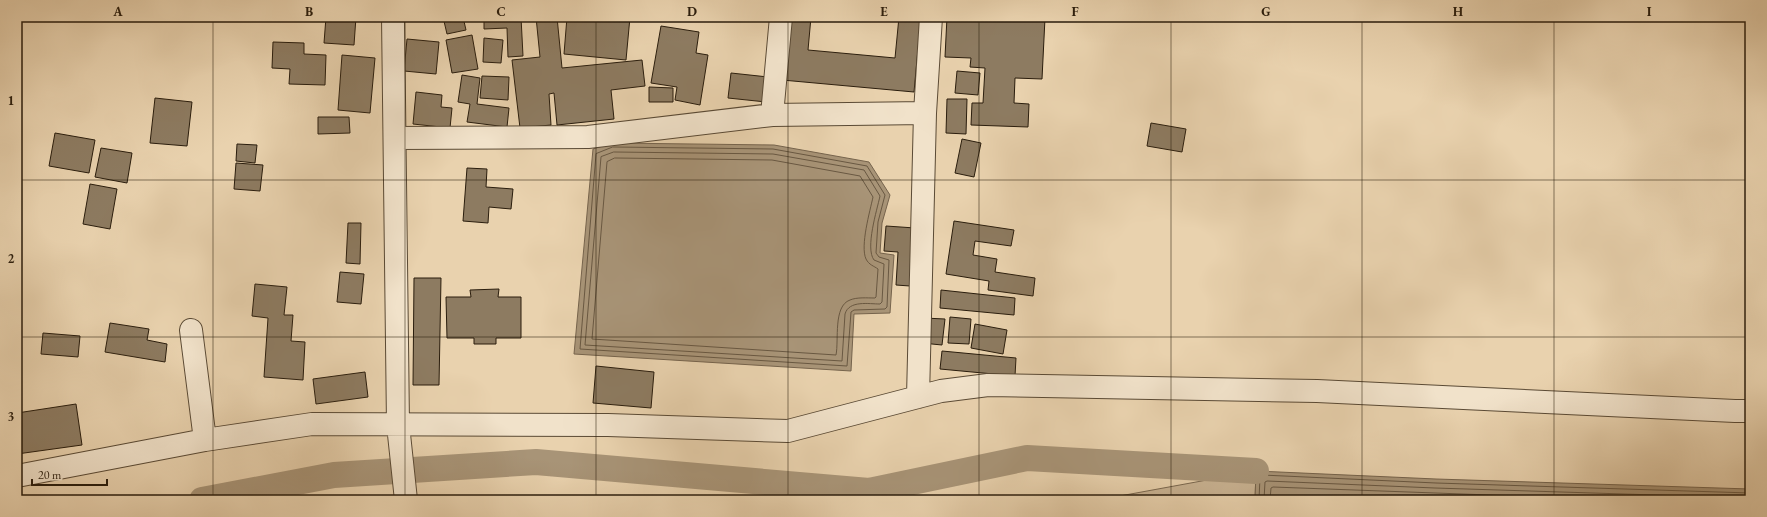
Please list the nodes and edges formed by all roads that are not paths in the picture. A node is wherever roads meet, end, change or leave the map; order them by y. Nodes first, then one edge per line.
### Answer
1 (392, 17) edge
2 (781, 17) edge
3 (931, 17) edge
4 (925, 113) junction
5 (772, 116) junction
6 (395, 138) junction
7 (191, 330) dead end
8 (918, 397) junction
9 (1750, 411) edge
10 (398, 425) junction
11 (204, 440) junction
12 (17, 476) edge
13 (406, 498) edge

1 - 6 street
2 - 5 street
3 - 4 street
4 - 5 street
4 - 8 street
5 - 6 street
6 - 10 street
7 - 11 street
8 - 9 street
8 - 10 street
10 - 11 street
10 - 13 street
11 - 12 street

